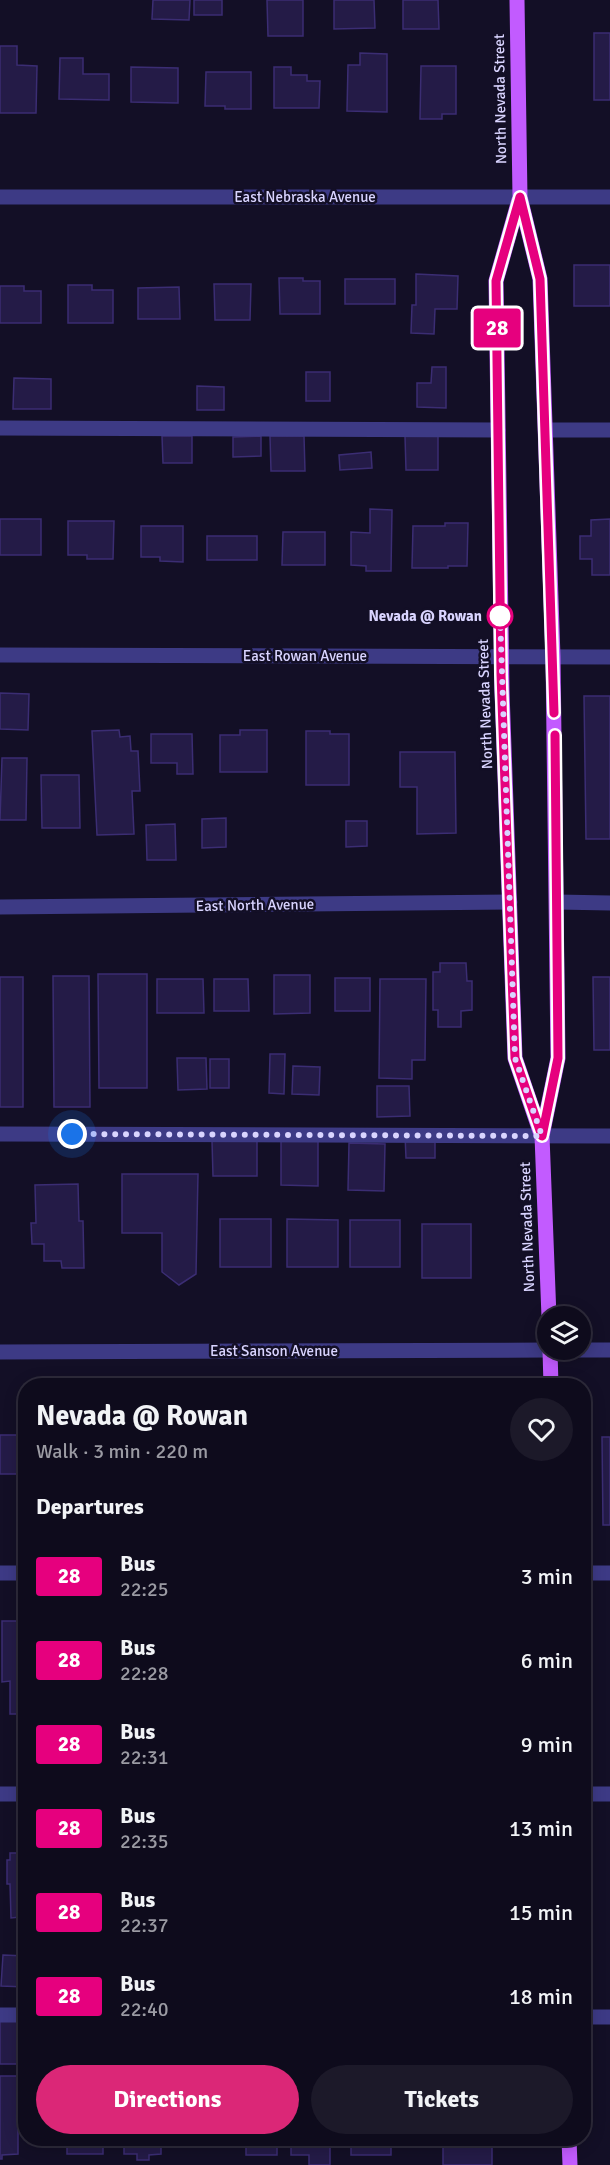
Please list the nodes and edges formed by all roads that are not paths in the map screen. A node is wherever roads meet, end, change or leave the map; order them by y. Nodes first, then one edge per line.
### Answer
1 (517, 0) edge
2 (0, 197) edge
3 (520, 197) junction
4 (610, 197) edge
5 (0, 428) edge
6 (498, 430) junction
7 (546, 430) junction
8 (610, 430) edge
9 (0, 655) edge
10 (501, 656) junction
11 (553, 657) junction
12 (610, 657) edge
13 (510, 902) junction
14 (557, 902) junction
15 (610, 903) edge
16 (0, 907) edge
17 (0, 1134) edge
18 (542, 1136) junction
19 (610, 1136) edge
20 (549, 1306) edge
21 (537, 1350) edge
22 (591, 1350) edge
23 (610, 1350) edge
24 (0, 1352) edge
25 (550, 1360) edge
26 (551, 1378) edge
27 (0, 1573) edge
28 (18, 1573) edge
29 (591, 1573) edge
30 (610, 1573) edge
31 (0, 1794) edge
32 (18, 1794) edge
33 (591, 1794) edge
34 (610, 1794) edge
35 (0, 2014) edge
36 (18, 2015) edge
37 (591, 2017) edge
38 (610, 2017) edge
39 (569, 2146) edge
40 (570, 2165) edge

1 - 3 main road, North Nevada Street
2 - 3 street, East Nebraska Avenue
3 - 4 street, East Nebraska Avenue
3 - 6 main road, North Nevada Street
3 - 7 main road, North Nevada Street
5 - 6 street
6 - 10 main road, North Nevada Street
7 - 8 street
7 - 11 main road, North Nevada Street
9 - 10 street, East Rowan Avenue
10 - 11 street, East Rowan Avenue
10 - 13 main road, North Nevada Street
11 - 12 street, East Rowan Avenue
11 - 14 main road, North Nevada Street
13 - 16 street, East North Avenue
13 - 18 main road, North Nevada Street
14 - 15 street
14 - 18 main road, North Nevada Street
17 - 18 street
18 - 19 street
18 - 20 main road, North Nevada Street
21 - 24 street, East Sanson Avenue
22 - 23 street
25 - 26 main road
27 - 28 street
29 - 30 street
31 - 32 street
33 - 34 street
35 - 36 street
37 - 38 street
39 - 40 main road

